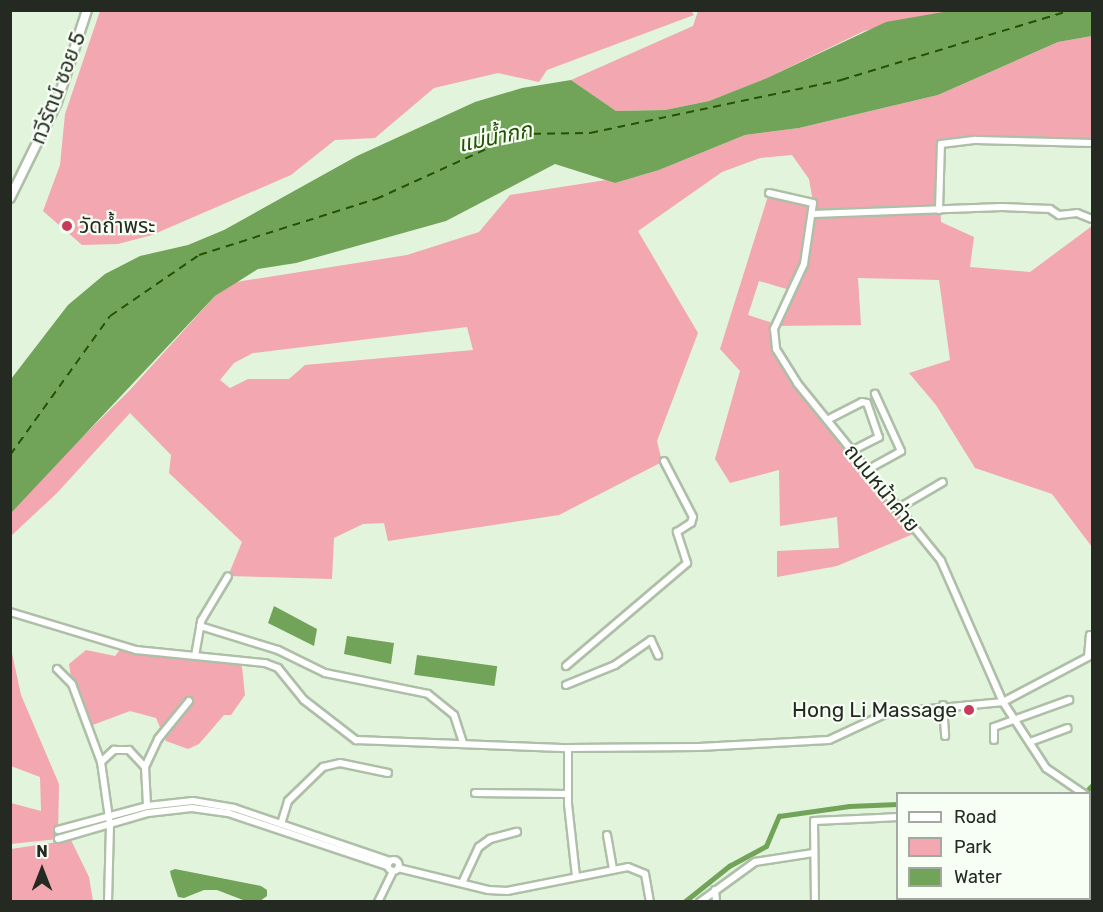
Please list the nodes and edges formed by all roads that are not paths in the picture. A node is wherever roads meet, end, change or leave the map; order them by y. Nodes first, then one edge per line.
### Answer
1 (87, 10) edge
2 (1092, 142) edge
3 (769, 192) dead end
4 (10, 198) edge
5 (939, 210) junction
6 (813, 214) junction
7 (1092, 219) edge
8 (875, 393) dead end
9 (827, 420) junction
10 (852, 451) junction
11 (664, 461) dead end
12 (867, 470) junction
13 (943, 482) dead end
14 (897, 509) junction
15 (228, 576) dead end
16 (10, 612) edge
17 (200, 626) junction
18 (1090, 635) dead end
19 (658, 655) dead end
20 (195, 656) junction
21 (566, 666) dead end
22 (57, 669) dead end
23 (566, 684) dead end
24 (1069, 700) dead end
25 (189, 701) dead end
26 (1003, 702) junction
27 (943, 705) junction
28 (1016, 722) junction
29 (1068, 728) dead end
30 (945, 736) dead end
31 (994, 740) dead end
32 (463, 742) junction
33 (1030, 742) junction
34 (568, 748) junction
35 (101, 762) junction
36 (145, 767) junction
37 (388, 773) dead end
38 (1081, 792) edge
39 (475, 793) dead end
40 (568, 794) junction
41 (147, 806) junction
42 (109, 817) junction
43 (896, 817) edge
44 (281, 824) junction
45 (110, 825) junction
46 (58, 830) dead end
47 (517, 832) dead end
48 (607, 836) dead end
49 (58, 839) dead end
50 (813, 854) junction
51 (392, 866) junction
52 (613, 869) junction
53 (576, 876) junction
54 (462, 883) junction
55 (715, 890) junction
56 (108, 902) edge
57 (378, 902) edge
58 (650, 902) edge
59 (700, 902) edge
60 (716, 902) edge
61 (815, 902) edge

1 - 4 street, ทวีรัตน์ ซอย 5
2 - 5 street
3 - 6 street
5 - 6 street
5 - 7 street
6 - 9 street, ถนนหน้าค่าย
8 - 12 street
9 - 10 street, ถนนหน้าค่าย
9 - 10 street
10 - 12 street, ถนนหน้าค่าย
11 - 21 street
12 - 14 street, ถนนหน้าค่าย
13 - 14 street
14 - 26 street, ถนนหน้าค่าย
15 - 17 street
16 - 20 street
17 - 20 street
17 - 32 street
18 - 26 street
19 - 23 street
20 - 32 street
22 - 35 street
24 - 28 street
25 - 36 street
26 - 27 street
26 - 28 street, ถนนหน้าค่าย
27 - 30 street
27 - 34 street
28 - 31 street
28 - 33 street, ถนนหน้าค่าย
29 - 33 street
32 - 34 street
33 - 38 street, ถนนหน้าค่าย
34 - 40 street
35 - 36 street
35 - 42 street
36 - 41 street
37 - 44 street
39 - 40 street
40 - 53 street
41 - 42 street
41 - 44 street
42 - 45 street
42 - 46 street
43 - 50 street
44 - 51 street
45 - 49 street
45 - 51 street
45 - 56 street
47 - 54 street
48 - 52 street
50 - 55 street
50 - 61 street
51 - 54 street
51 - 57 street
52 - 53 street
52 - 58 street
53 - 54 street
55 - 59 street
55 - 60 street

